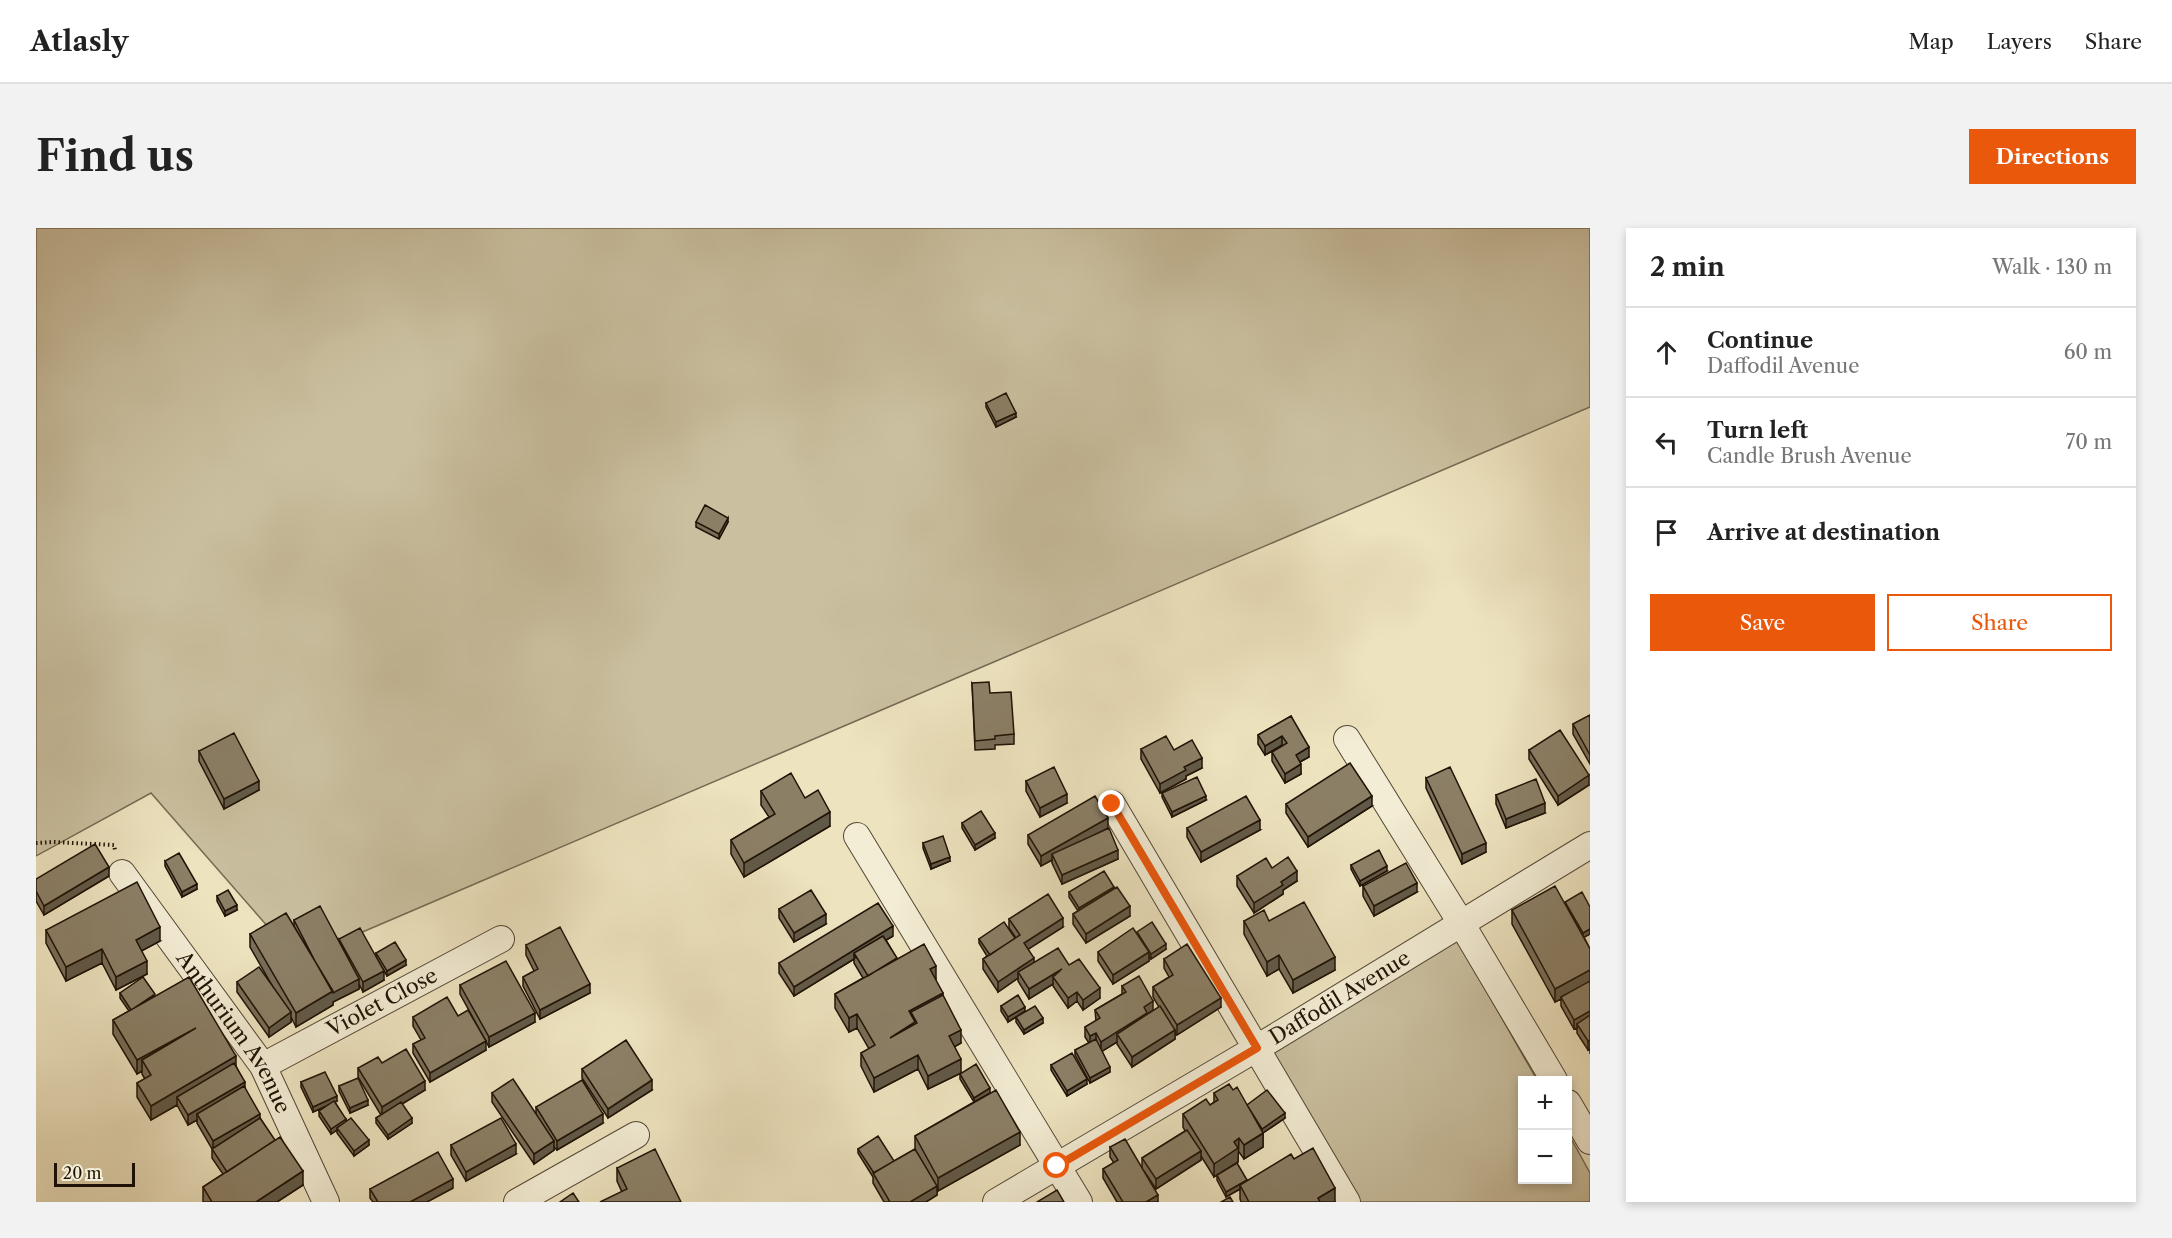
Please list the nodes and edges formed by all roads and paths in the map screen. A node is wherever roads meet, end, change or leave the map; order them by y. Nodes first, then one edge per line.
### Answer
1 (1347, 739) dead end
2 (1112, 804) dead end
3 (857, 836) dead end
4 (36, 843) edge
5 (1590, 845) edge
6 (122, 873) joint
7 (1461, 923) junction
8 (501, 939) dead end
9 (1257, 1048) junction
10 (263, 1065) junction
11 (1552, 1076) edge
12 (1572, 1110) edge
13 (636, 1135) dead end
14 (1590, 1141) edge
15 (1057, 1166) junction
16 (326, 1202) edge
17 (517, 1202) edge
18 (996, 1202) edge
19 (1078, 1202) edge
20 (1347, 1202) edge

1 - 7 street
2 - 9 street
3 - 15 street
4 - 6 path
5 - 7 street, Daffodil Avenue
6 - 10 street, Anthurium Avenue
7 - 9 street, Daffodil Avenue
7 - 11 street
8 - 10 street, Violet Close
9 - 15 street, Daffodil Avenue
9 - 20 street
10 - 16 street, Anthurium Avenue
12 - 14 street
13 - 17 street
15 - 18 street, Daffodil Avenue
15 - 19 street

